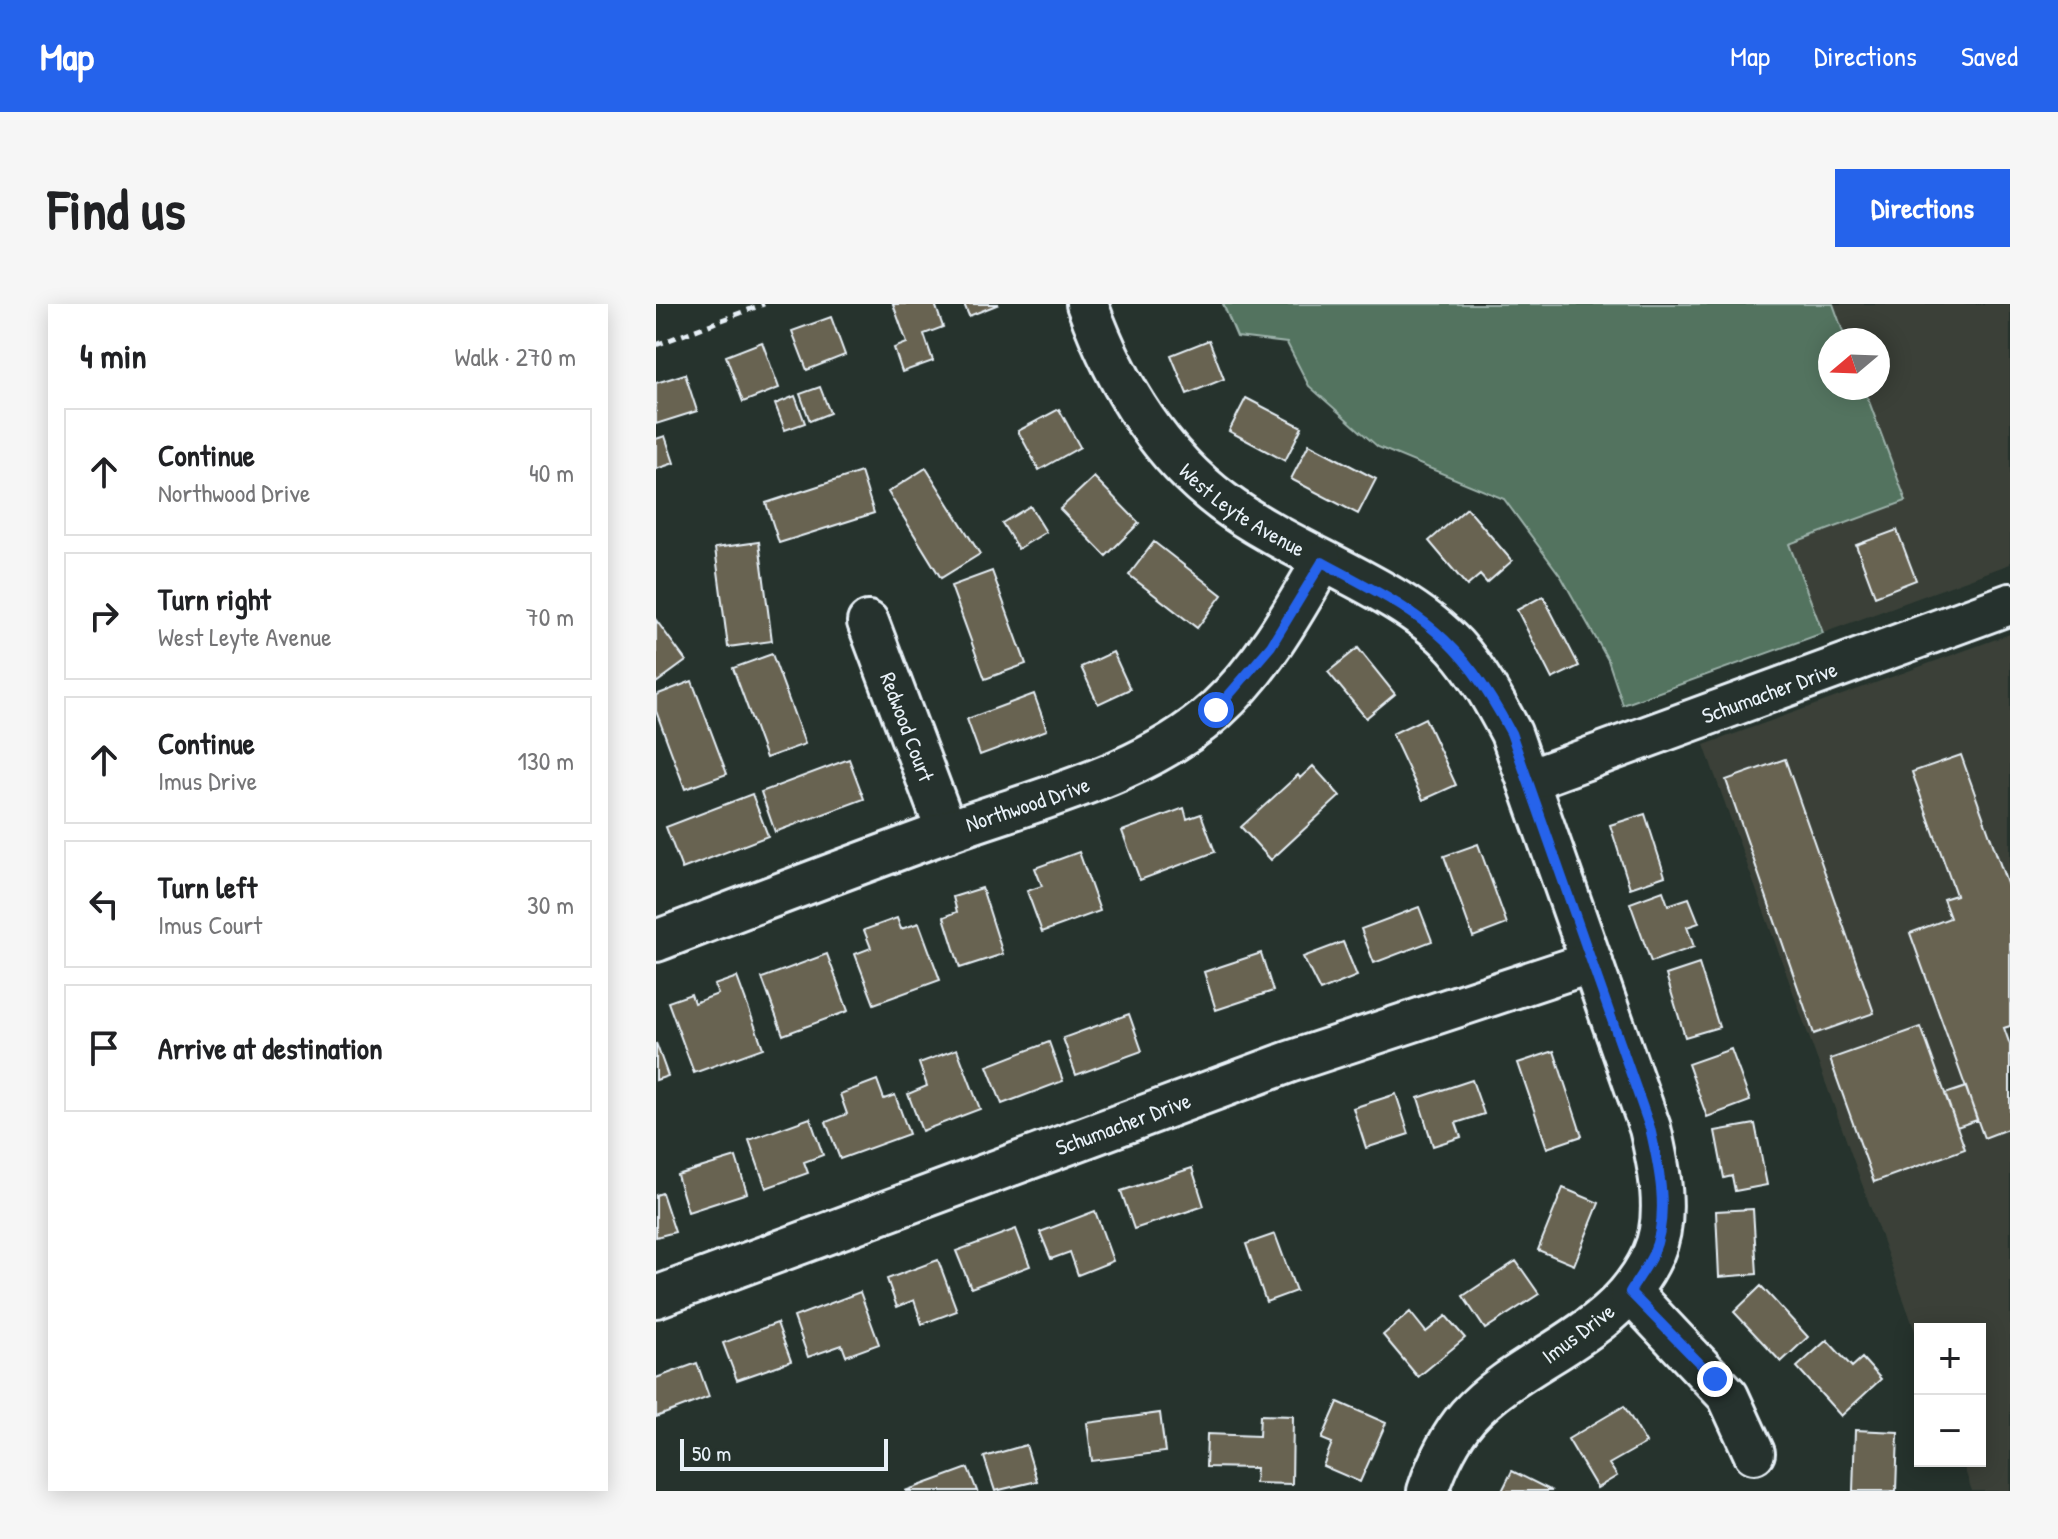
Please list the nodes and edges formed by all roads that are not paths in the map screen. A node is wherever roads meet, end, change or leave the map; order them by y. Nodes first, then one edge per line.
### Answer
1 (1087, 304) edge
2 (1322, 562) junction
3 (2010, 604) edge
4 (868, 622) dead end
5 (1529, 780) junction
6 (947, 832) junction
7 (656, 941) edge
8 (1592, 962) junction
9 (1630, 1292) junction
10 (656, 1297) edge
11 (1754, 1453) dead end
12 (1428, 1491) edge

1 - 2 street, West Leyte Avenue
2 - 5 street, West Leyte Avenue
2 - 6 street, Northwood Drive
3 - 5 street, Schumacher Drive
4 - 6 street, Redwood Court
5 - 8 street, Imus Drive
6 - 7 street, Northwood Drive
8 - 9 street, Imus Drive
8 - 10 street, Schumacher Drive
9 - 11 street
9 - 12 street, Imus Drive

